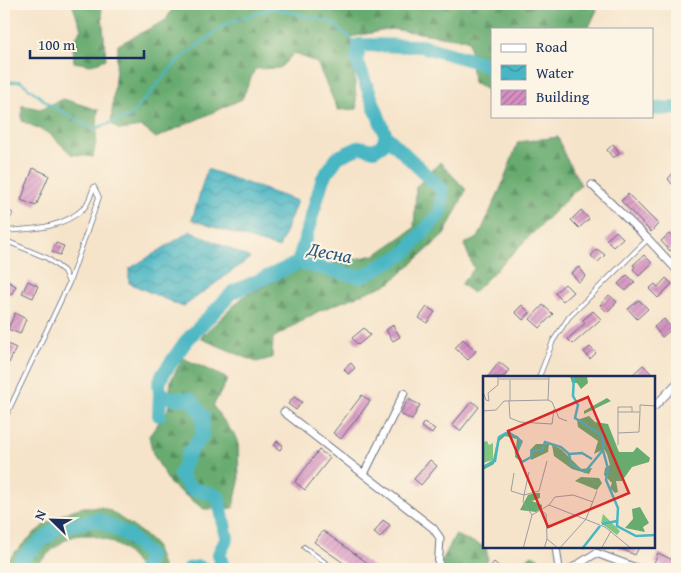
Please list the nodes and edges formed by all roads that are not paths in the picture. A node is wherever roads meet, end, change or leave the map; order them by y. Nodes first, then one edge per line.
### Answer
1 (592, 185) dead end
2 (10, 214) dead end
3 (4, 225) edge
4 (4, 231) edge
5 (648, 239) junction
6 (4, 240) edge
7 (677, 270) edge
8 (69, 283) junction
9 (539, 376) edge
10 (677, 383) edge
11 (404, 393) dead end
12 (656, 405) edge
13 (284, 412) dead end
14 (4, 420) edge
15 (364, 474) junction
16 (304, 547) dead end
17 (556, 548) edge
18 (334, 569) edge
19 (438, 569) edge
20 (559, 569) edge
21 (571, 569) edge
22 (639, 569) edge

1 - 5 street
2 - 3 lane
4 - 8 lane
5 - 7 street
5 - 9 lane
6 - 8 lane
8 - 14 lane
10 - 12 street
11 - 15 street
13 - 15 street
15 - 19 street
16 - 18 lane
17 - 20 street
21 - 22 street

